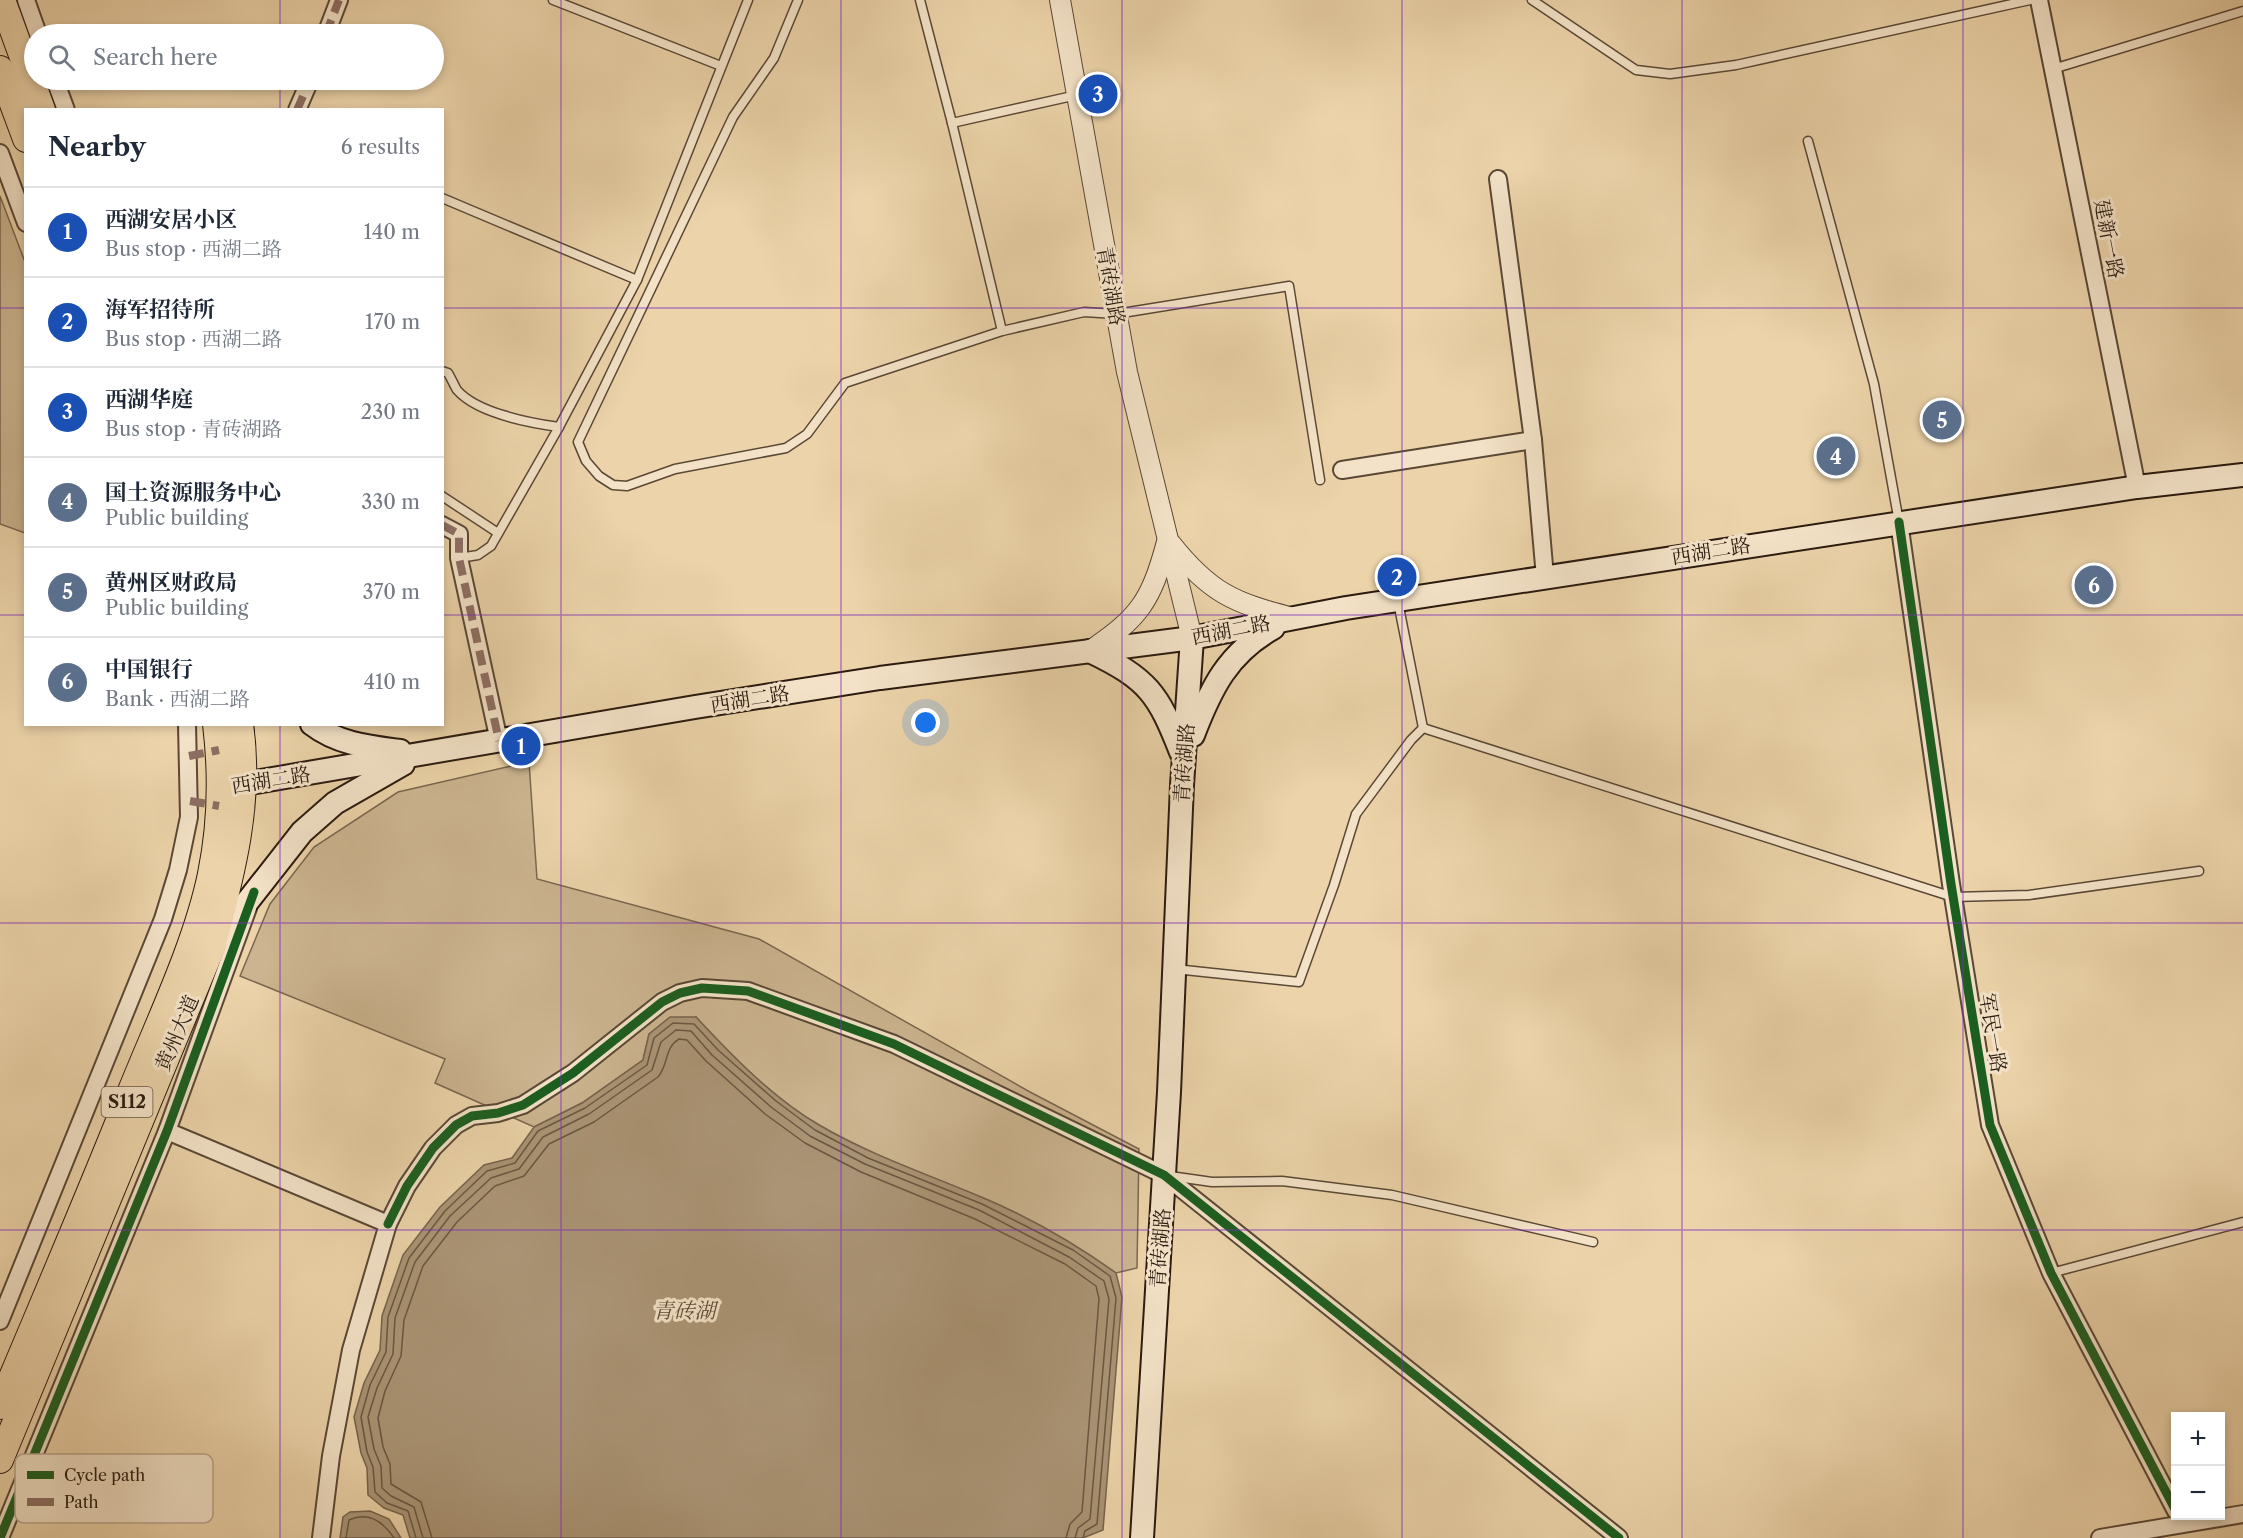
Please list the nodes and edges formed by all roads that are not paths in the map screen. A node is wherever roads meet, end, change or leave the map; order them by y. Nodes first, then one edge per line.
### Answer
1 (2, 0) edge
2 (26, 0) edge
3 (339, 0) edge
4 (553, 0) edge
5 (748, 0) edge
6 (798, 0) edge
7 (920, 0) edge
8 (1060, 0) edge
9 (1532, 0) edge
10 (2030, 0) edge
11 (2039, 0) edge
12 (2243, 12) edge
13 (34, 24) edge
14 (330, 24) edge
15 (24, 60) edge
16 (721, 66) junction
17 (0, 69) edge
18 (2053, 69) junction
19 (35, 90) edge
20 (59, 90) edge
21 (306, 90) edge
22 (1077, 95) junction
23 (41, 108) edge
24 (65, 108) edge
25 (298, 108) edge
26 (952, 123) junction
27 (24, 134) edge
28 (1808, 141) dead end
29 (0, 153) edge
30 (1498, 179) dead end
31 (444, 199) edge
32 (24, 218) edge
33 (637, 280) junction
34 (1116, 314) junction
35 (1002, 331) junction
36 (444, 372) edge
37 (559, 427) junction
38 (1533, 440) junction
39 (1342, 470) dead end
40 (2243, 475) edge
41 (1320, 480) dead end
42 (2137, 487) junction
43 (444, 497) edge
44 (1899, 522) junction
45 (444, 526) edge
46 (498, 533) junction
47 (1168, 539) junction
48 (459, 558) junction
49 (1545, 577) junction
50 (1398, 599) junction
51 (1293, 618) junction
52 (1192, 638) junction
53 (1090, 651) junction
54 (187, 726) edge
55 (217, 726) edge
56 (240, 726) edge
57 (315, 726) edge
58 (1424, 728) junction
59 (499, 741) junction
60 (423, 753) junction
61 (1184, 759) junction
62 (232, 785) junction
63 (2199, 872) dead end
64 (254, 892) junction
65 (1953, 897) junction
66 (212, 947) junction
67 (1174, 969) junction
68 (168, 1131) junction
69 (1164, 1175) junction
70 (2243, 1222) edge
71 (388, 1224) junction
72 (1593, 1242) dead end
73 (2051, 1273) junction
74 (0, 1321) edge
75 (0, 1406) edge
76 (35, 1454) edge
77 (0, 1460) edge
78 (15, 1502) edge
79 (2243, 1514) edge
80 (2181, 1522) edge
81 (0, 1538) edge
82 (321, 1538) edge
83 (1142, 1538) edge
84 (1619, 1538) edge
85 (2100, 1538) edge

1 - 15 main road
2 - 13 street
3 - 14 street
4 - 16 lane
5 - 16 lane
6 - 35 lane
7 - 26 lane
8 - 22 street, 青砖湖路
9 - 10 lane
11 - 18 street, 建新一路
12 - 18 lane
16 - 33 lane
17 - 27 main road
18 - 42 street, 建新一路
19 - 23 main road
20 - 24 street
21 - 25 street
22 - 26 lane
22 - 34 street, 青砖湖路
26 - 35 lane
28 - 44 lane
29 - 32 street
30 - 38 street
31 - 33 lane
33 - 37 lane
34 - 35 lane
34 - 41 lane
34 - 47 street, 青砖湖路
36 - 37 lane
37 - 46 lane
38 - 39 street
38 - 49 street
40 - 42 main road, 西湖二路
42 - 44 main road, 西湖二路
43 - 46 lane
44 - 49 main road, 西湖二路
44 - 65 street, 军民一路
45 - 48 street
46 - 48 lane
47 - 51 street
47 - 52 street, 青砖湖路
47 - 53 street
48 - 59 street
49 - 50 main road, 西湖二路
50 - 51 main road, 西湖二路
50 - 58 lane
51 - 52 main road, 西湖二路
51 - 61 main road
52 - 53 main road, 西湖二路
52 - 61 main road, 青砖湖路
53 - 59 main road, 西湖二路
53 - 61 main road
54 - 74 street
55 - 62 main road, 黄州大道 / S112
56 - 62 main road, 黄州大道 / S112
57 - 60 main road
58 - 65 lane
58 - 67 lane
59 - 60 main road, 西湖二路
60 - 62 main road, 西湖二路
60 - 64 main road
61 - 67 main road, 青砖湖路
62 - 66 main road, 黄州大道 / S112
62 - 75 main road, 黄州大道 / S112
63 - 65 lane
64 - 66 main road
64 - 68 street
65 - 73 street, 军民一路
66 - 77 main road, 黄州大道 / S112
67 - 69 main road, 青砖湖路
68 - 71 street
68 - 76 street
69 - 71 street
69 - 72 lane
69 - 83 main road, 青砖湖路
69 - 84 street
70 - 73 lane
71 - 82 street
73 - 80 street, 军民一路
78 - 81 street
79 - 80 street
80 - 85 street

